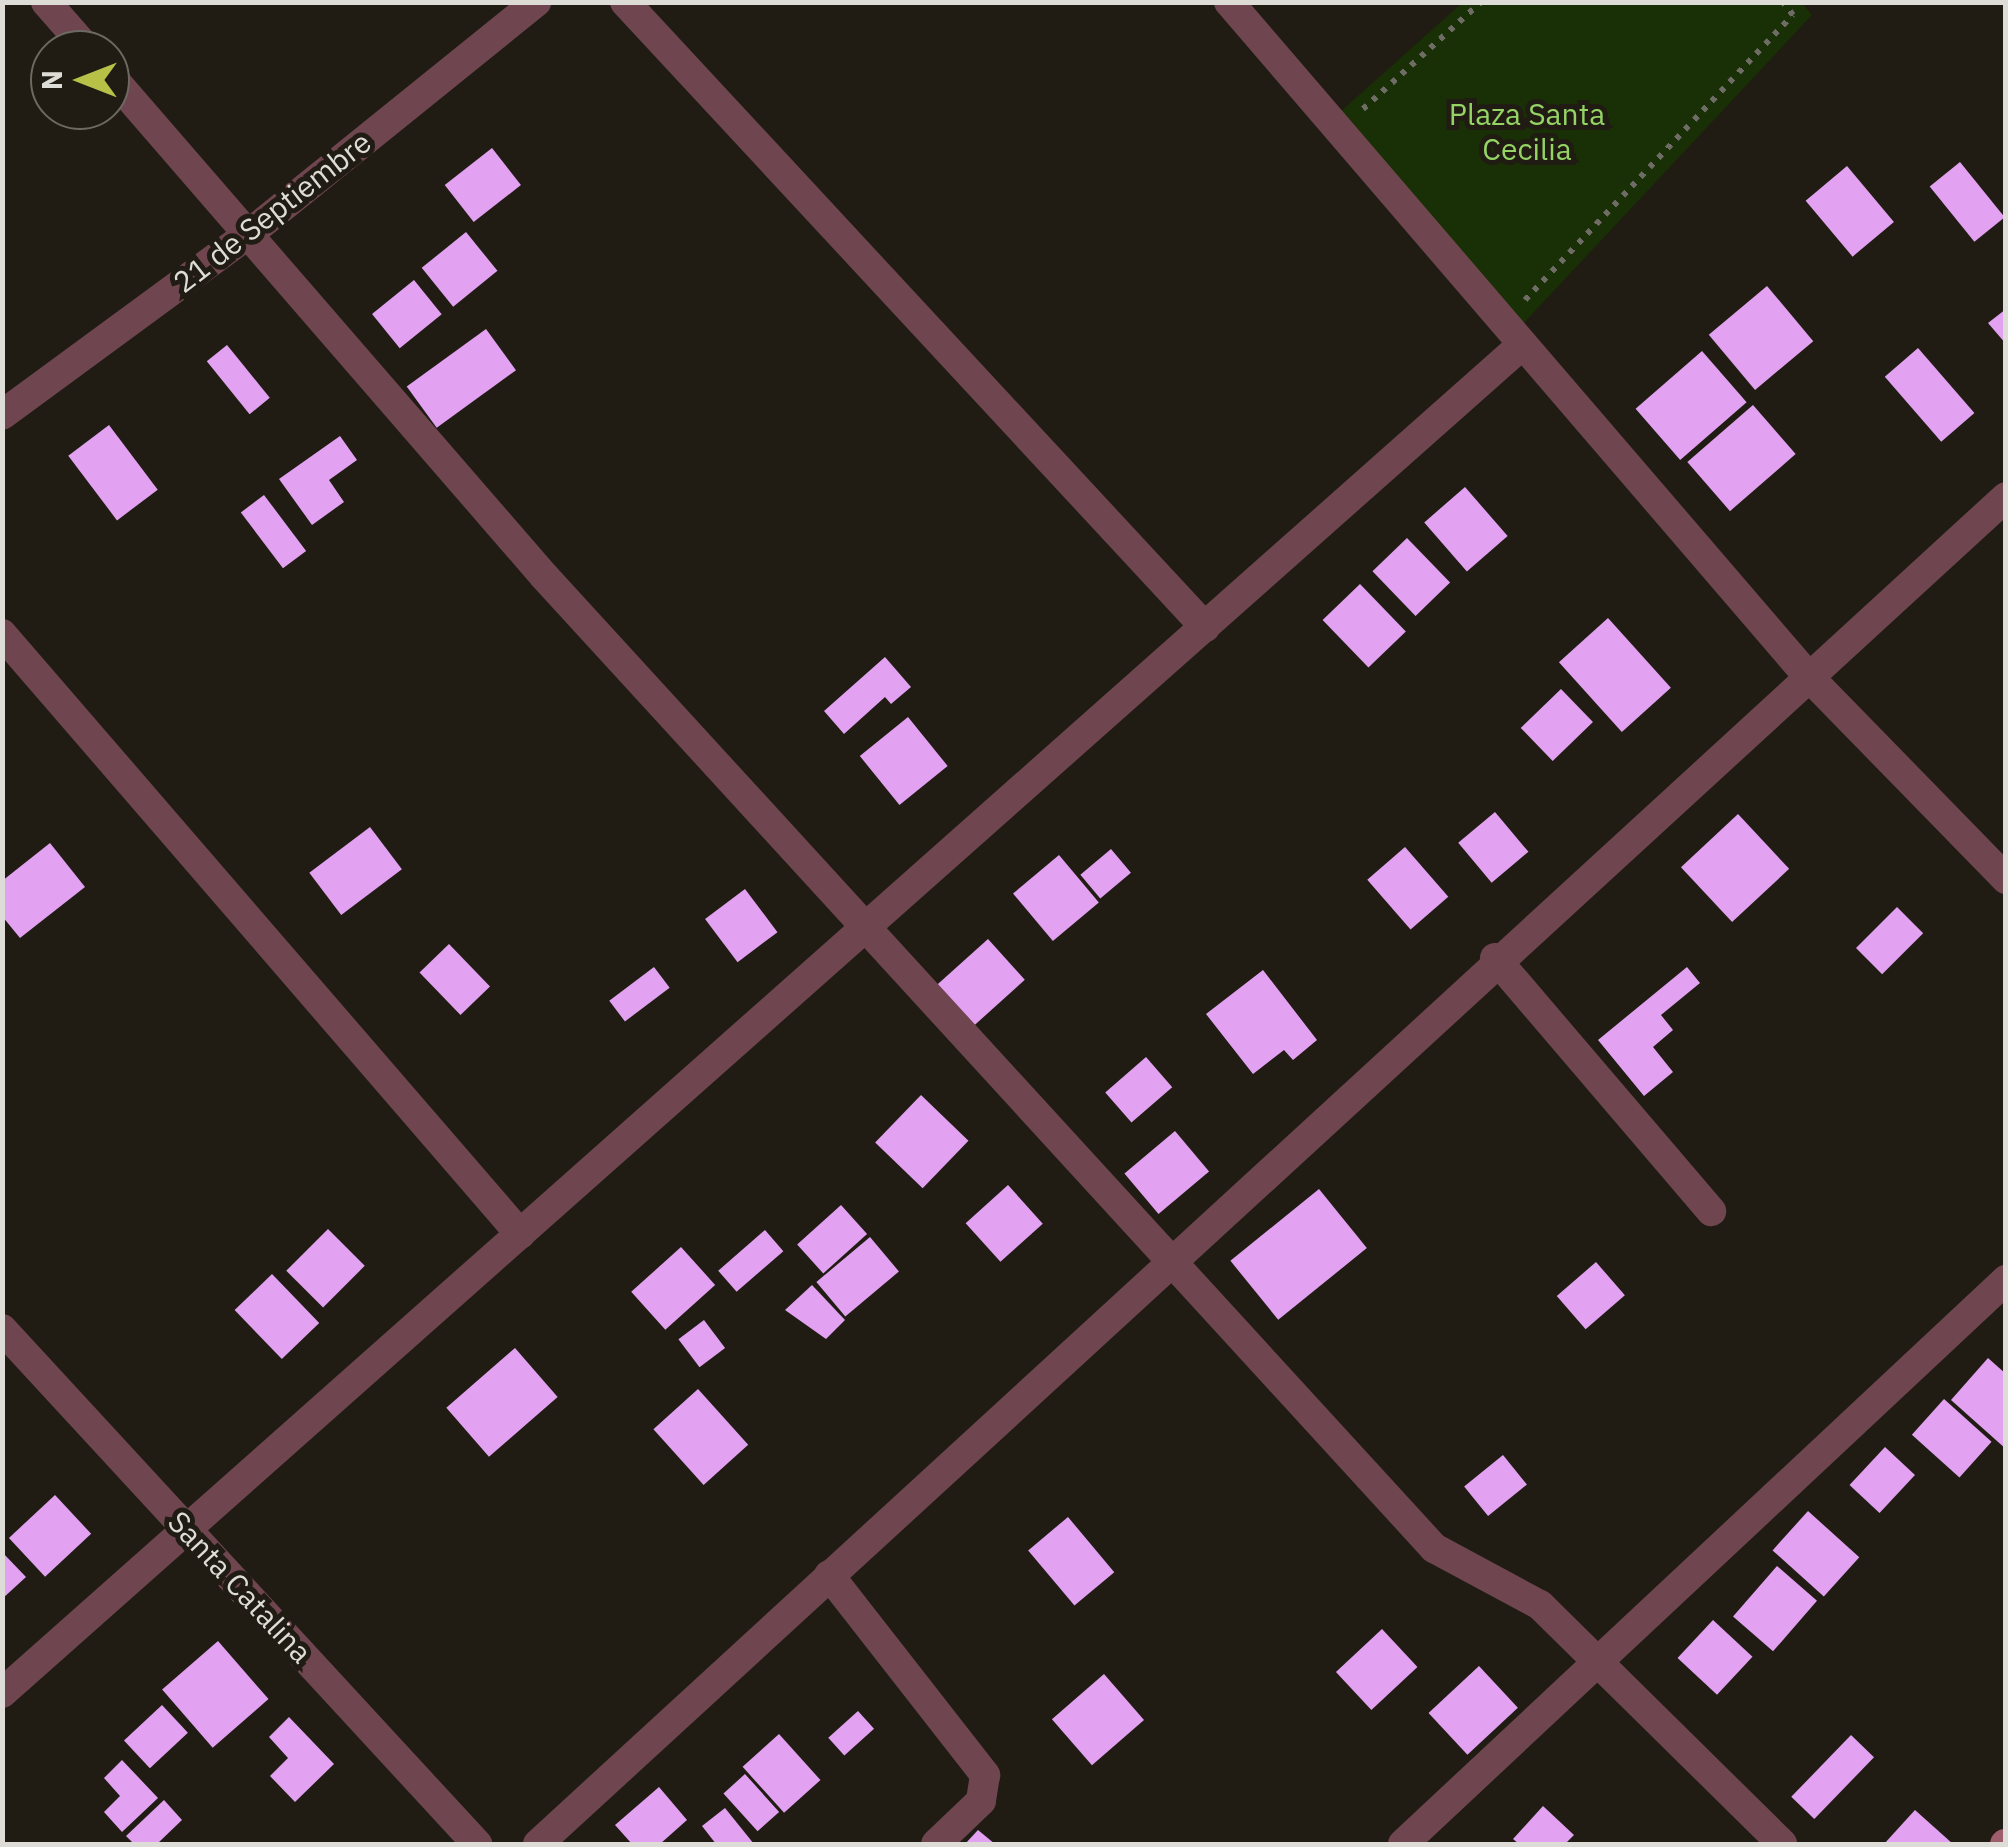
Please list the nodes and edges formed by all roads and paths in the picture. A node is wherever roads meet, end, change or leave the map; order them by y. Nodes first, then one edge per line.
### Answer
1 (46, 2) edge
2 (536, 2) edge
3 (625, 2) edge
4 (1228, 2) edge
5 (1480, 2) edge
6 (1783, 2) edge
7 (70, 30) edge
8 (130, 98) edge
9 (1371, 128) dead end
10 (250, 233) junction
11 (1506, 292) dead end
12 (1521, 346) junction
13 (2, 415) edge
14 (2006, 497) edge
15 (1205, 627) junction
16 (2, 634) edge
17 (1808, 676) junction
18 (2006, 878) edge
19 (866, 928) junction
20 (1496, 958) junction
21 (1711, 1212) dead end
22 (520, 1234) junction
23 (1170, 1260) junction
24 (2006, 1280) edge
25 (2, 1329) edge
26 (187, 1530) junction
27 (829, 1575) junction
28 (1595, 1662) junction
29 (2, 1694) edge
30 (477, 1844) edge
31 (538, 1844) edge
32 (936, 1844) edge
33 (1403, 1844) edge
34 (1782, 1844) edge

1 - 7 street
2 - 10 street, 21 de Septiembre
3 - 15 street
4 - 12 street
5 - 9 path
6 - 11 path
8 - 10 street
10 - 13 street, 21 de Septiembre
10 - 19 street
12 - 15 street
12 - 17 street
14 - 17 street
15 - 19 street
16 - 22 street
17 - 18 street
17 - 20 street
19 - 22 street
19 - 23 street
20 - 21 street
20 - 23 street
22 - 26 street
23 - 27 street
23 - 28 street
24 - 28 street
25 - 26 street, Santa Catalina
26 - 29 street
26 - 30 street, Santa Catalina
27 - 31 street
27 - 32 street
28 - 33 street
28 - 34 street

